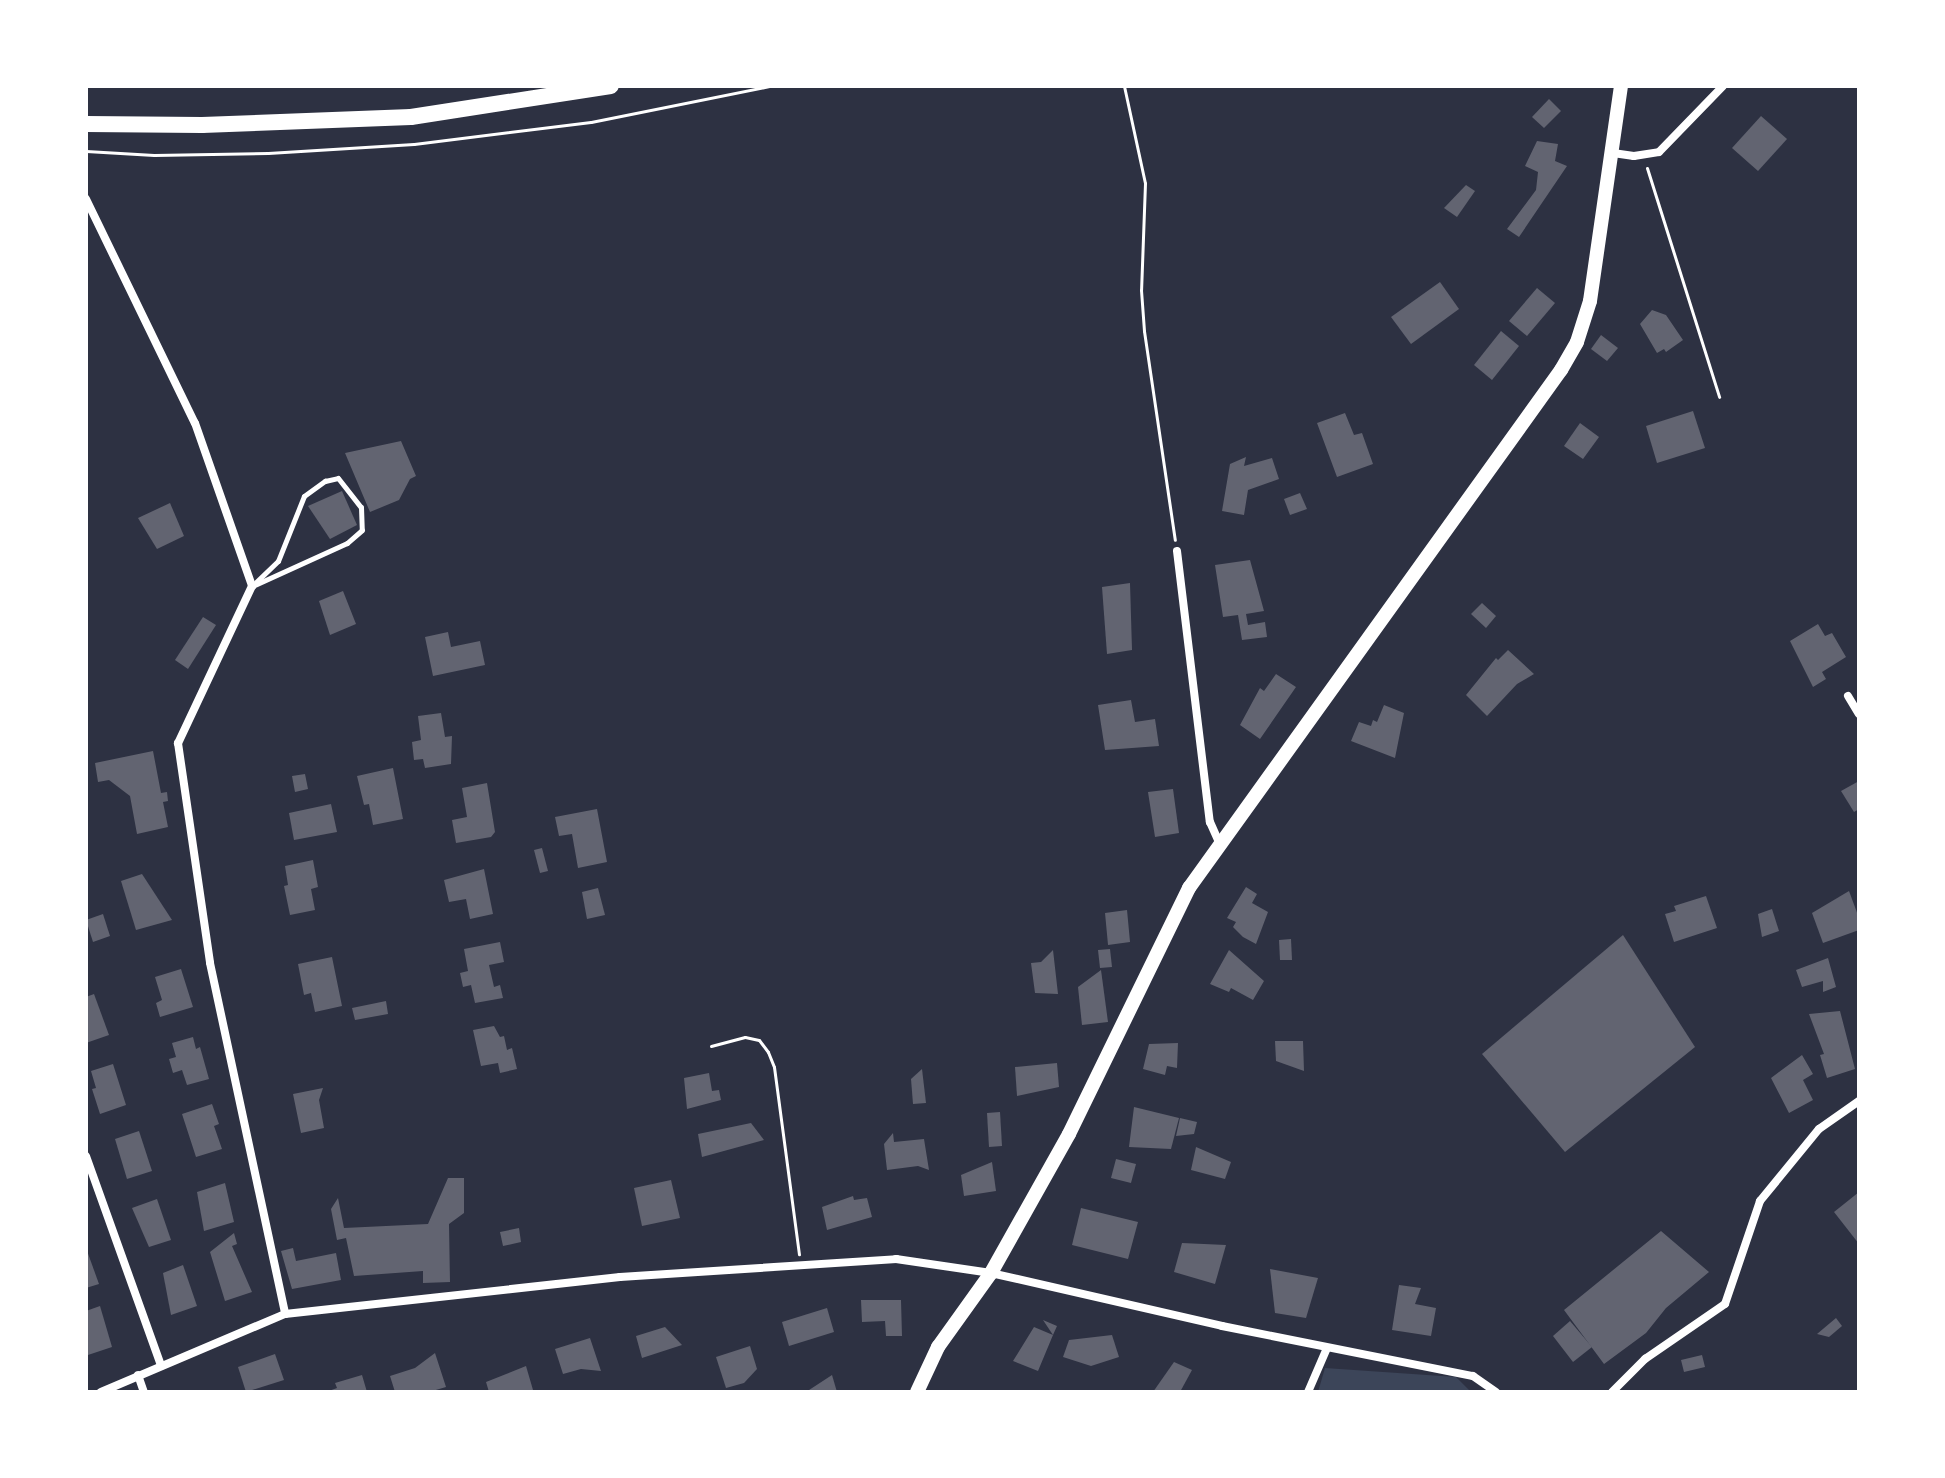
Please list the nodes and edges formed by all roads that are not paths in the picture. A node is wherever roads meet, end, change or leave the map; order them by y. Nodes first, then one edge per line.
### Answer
1 (611, 86) edge
2 (1621, 86) edge
3 (1723, 86) edge
4 (86, 124) edge
5 (1613, 153) junction
6 (86, 199) edge
7 (1177, 551) road end
8 (252, 586) junction
9 (1848, 696) dead end
10 (1859, 714) edge
11 (1220, 844) junction
12 (1859, 1101) edge
13 (86, 1156) edge
14 (991, 1273) junction
15 (285, 1314) junction
16 (1327, 1348) junction
17 (161, 1366) junction
18 (138, 1375) junction
19 (101, 1392) edge
20 (144, 1392) edge
21 (917, 1392) edge
22 (1308, 1392) edge
23 (1496, 1392) edge
24 (1612, 1392) edge

1 - 4 main road
2 - 5 street
3 - 5 street
5 - 11 street
6 - 8 street
7 - 11 street
8 - 8 lane
8 - 15 street
9 - 10 street
11 - 14 street
12 - 24 street
13 - 17 street
14 - 15 street
14 - 16 street
14 - 21 street
15 - 17 street
16 - 22 street
16 - 23 street
17 - 18 street
18 - 19 street
18 - 20 street

